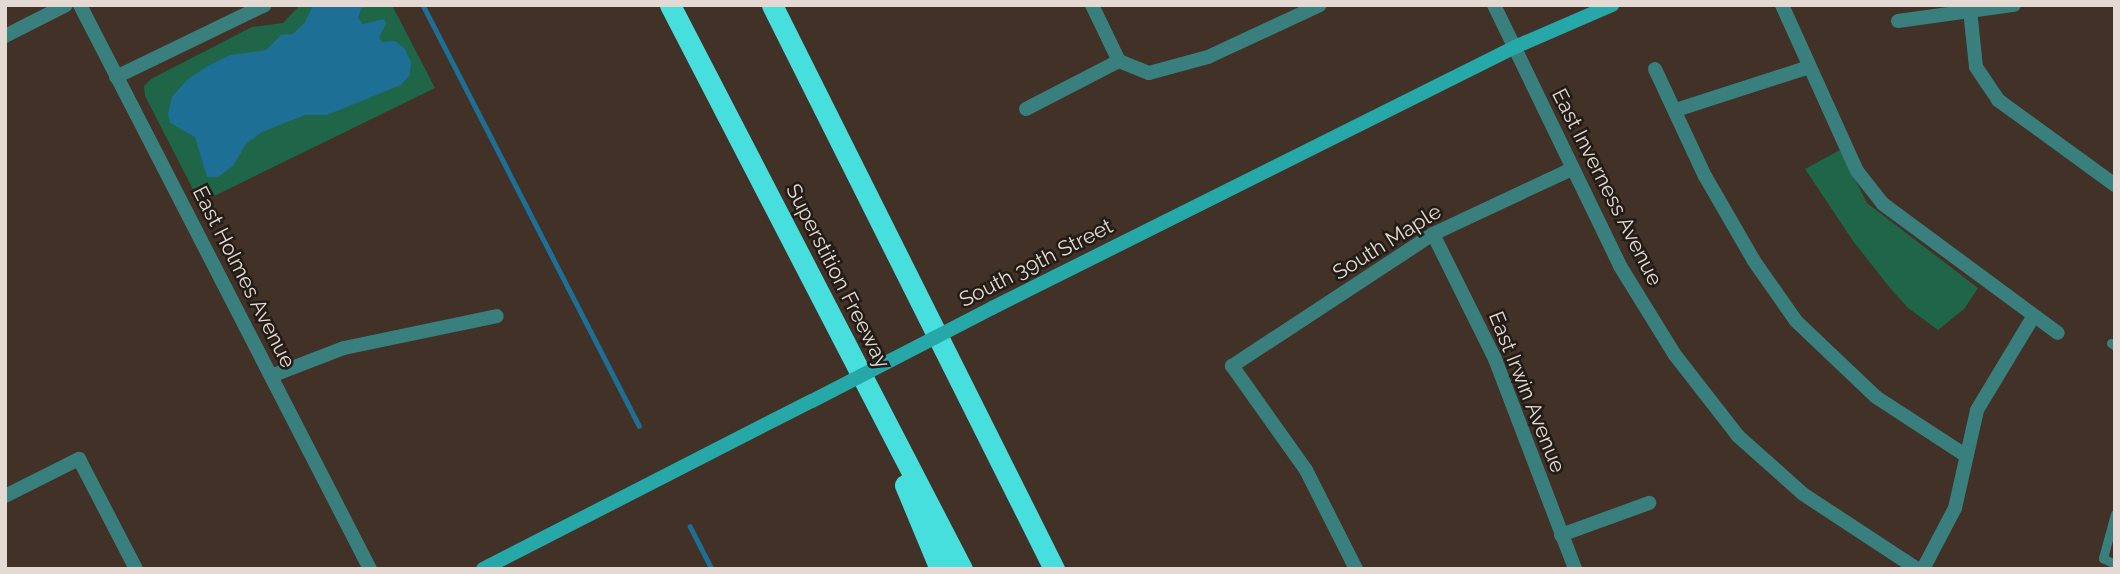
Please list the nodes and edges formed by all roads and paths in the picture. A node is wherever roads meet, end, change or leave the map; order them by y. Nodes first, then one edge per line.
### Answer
1 (66, 5) edge
2 (80, 5) edge
3 (265, 5) edge
4 (670, 5) edge
5 (772, 5) edge
6 (1092, 5) edge
7 (1320, 5) edge
8 (1494, 5) edge
9 (1612, 5) edge
10 (1782, 5) edge
11 (2007, 6) edge
12 (1299, 10) edge
13 (1970, 10) junction
14 (1898, 21) dead end
15 (5, 36) edge
16 (1515, 47) junction
17 (1119, 61) junction
18 (1809, 67) junction
19 (1656, 69) dead end
20 (116, 77) junction
21 (1026, 109) dead end
22 (1676, 110) junction
23 (1572, 169) junction
24 (2115, 185) edge
25 (1433, 234) junction
26 (497, 316) dead end
27 (2033, 317) junction
28 (2058, 333) dead end
29 (845, 341) junction
30 (271, 376) junction
31 (1965, 455) junction
32 (5, 496) edge
33 (1649, 503) dead end
34 (2115, 514) edge
35 (1037, 534) junction
36 (1561, 535) junction
37 (2115, 564) edge
38 (136, 569) edge
39 (370, 569) edge
40 (483, 569) edge
41 (940, 569) edge
42 (962, 569) edge
43 (1054, 569) edge
44 (1068, 569) edge
45 (1356, 569) edge
46 (1575, 569) edge
47 (1917, 569) edge
48 (1923, 569) edge

1 - 15 street
2 - 20 street, East Holmes Avenue
3 - 20 street
4 - 29 highway, Superstition Freeway
5 - 35 highway
6 - 17 street
7 - 12 street
8 - 16 street, East Inverness Avenue
9 - 16 street, South 39th Street
10 - 18 street
11 - 13 street
12 - 17 street
13 - 14 street
13 - 24 street
16 - 23 street, East Inverness Avenue
16 - 40 street, South 39th Street, bridge
17 - 21 street
18 - 22 street
18 - 27 street
19 - 22 street
20 - 30 street, East Holmes Avenue
22 - 31 street
23 - 25 street, South Maple
23 - 47 street, East Inverness Avenue
25 - 36 street, East Irwin Avenue
25 - 45 street, South Maple
26 - 30 street
27 - 28 street
27 - 31 street
29 - 41 highway
29 - 42 highway, Superstition Freeway
30 - 39 street, East Holmes Avenue
31 - 48 street
32 - 38 street
33 - 36 street
34 - 37 lane
35 - 43 highway
35 - 44 highway
36 - 46 street, East Irwin Avenue

